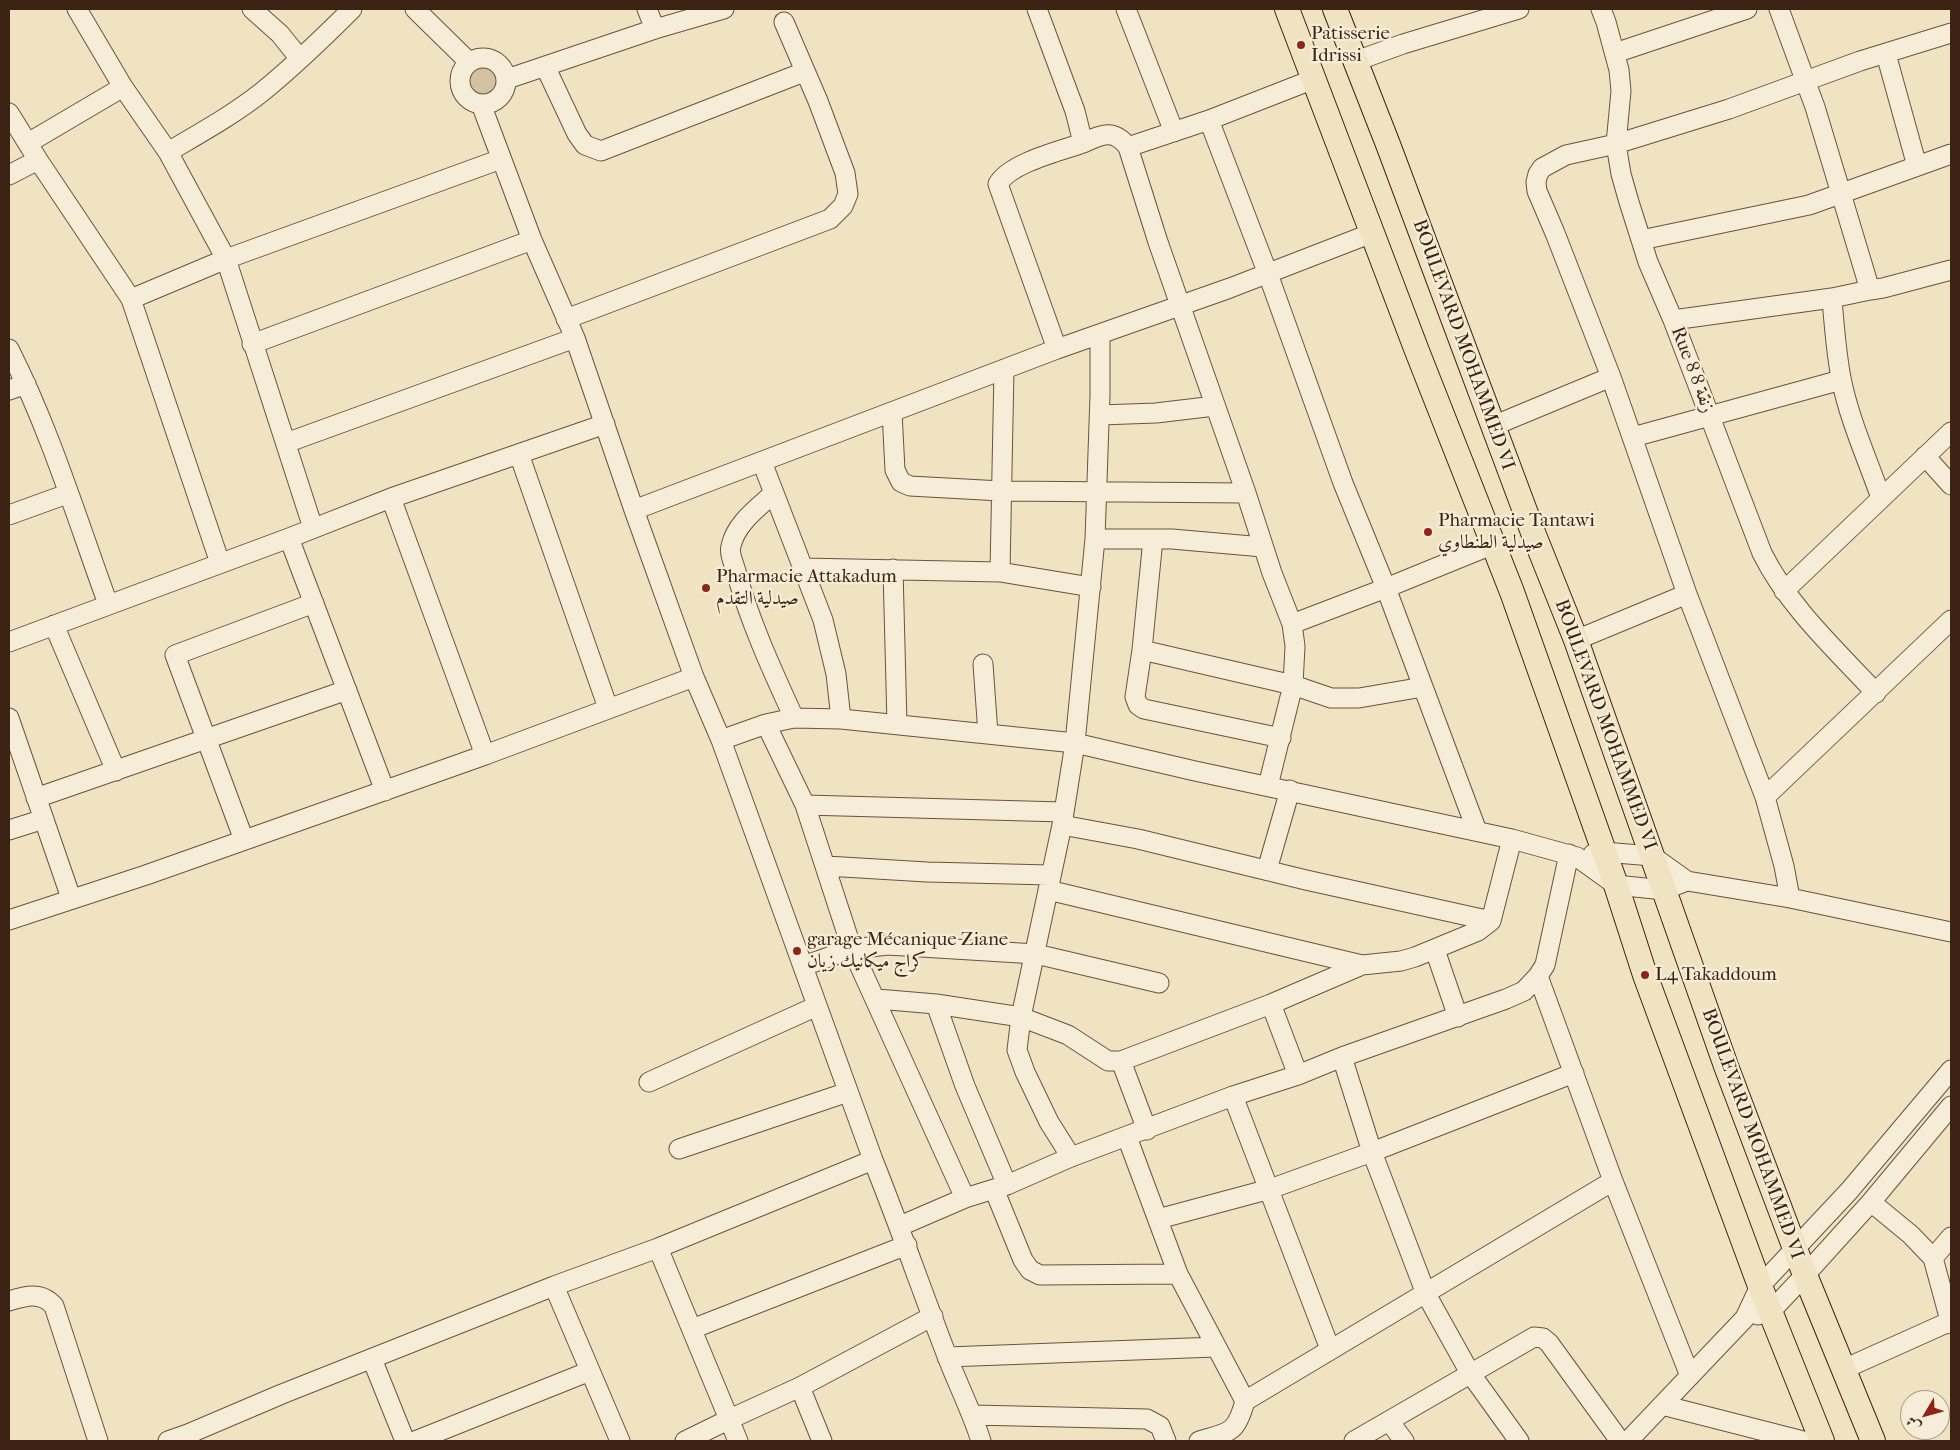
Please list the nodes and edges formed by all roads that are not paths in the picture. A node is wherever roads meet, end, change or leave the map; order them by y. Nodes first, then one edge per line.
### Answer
1 (77, 9) edge
2 (252, 9) edge
3 (352, 9) edge
4 (415, 9) edge
5 (647, 9) edge
6 (724, 9) edge
7 (1037, 9) edge
8 (1126, 9) edge
9 (1287, 9) edge
10 (1335, 9) edge
11 (1519, 9) edge
12 (1601, 9) edge
13 (1747, 9) edge
14 (1779, 9) edge
15 (1471, 15) edge
16 (784, 22) dead end
17 (655, 29) junction
18 (1951, 33) edge
19 (1615, 53) junction
20 (1886, 54) junction
21 (300, 59) junction
22 (1356, 61) junction
23 (469, 62) junction
24 (544, 66) junction
25 (804, 72) junction
26 (507, 79) junction
27 (1314, 79) junction
28 (1806, 80) junction
29 (123, 87) junction
30 (481, 104) junction
31 (9, 113) edge
32 (1209, 120) junction
33 (1174, 132) junction
34 (1083, 143) junction
35 (28, 144) junction
36 (1616, 144) junction
37 (1128, 147) junction
38 (168, 152) junction
39 (1951, 154) edge
40 (500, 159) junction
41 (38, 160) junction
42 (1916, 166) junction
43 (9, 175) edge
44 (1841, 195) junction
45 (1372, 233) junction
46 (532, 240) junction
47 (1641, 240) junction
48 (226, 259) junction
49 (1951, 270) edge
50 (1268, 274) junction
51 (1870, 290) junction
52 (1832, 298) junction
53 (131, 299) junction
54 (1181, 305) junction
55 (566, 319) junction
56 (1673, 320) junction
57 (1100, 334) junction
58 (575, 338) junction
59 (252, 344) junction
60 (9, 349) edge
61 (1057, 349) junction
62 (1004, 369) junction
63 (1611, 377) junction
64 (1841, 380) junction
65 (18, 387) edge
66 (1215, 406) junction
67 (892, 412) junction
68 (1100, 415) junction
69 (1709, 415) junction
70 (605, 424) junction
71 (1493, 426) junction
72 (1951, 432) edge
73 (1633, 437) junction
74 (286, 443) junction
75 (519, 454) junction
76 (1925, 456) junction
77 (762, 462) junction
78 (1951, 485) edge
79 (1001, 491) junction
80 (1098, 491) junction
81 (774, 493) junction
82 (67, 494) junction
83 (1246, 494) junction
84 (391, 498) junction
85 (1881, 498) junction
86 (634, 510) junction
87 (9, 515) edge
88 (313, 528) junction
89 (290, 538) junction
90 (1095, 539) junction
91 (1153, 539) junction
92 (1494, 544) junction
93 (1263, 547) junction
94 (220, 563) junction
95 (803, 568) junction
96 (892, 569) junction
97 (1000, 572) junction
98 (1091, 587) junction
99 (1386, 588) junction
100 (1784, 591) junction
101 (1687, 594) junction
102 (314, 603) junction
103 (108, 604) junction
104 (1951, 620) edge
105 (1292, 624) junction
106 (54, 625) junction
107 (1576, 640) junction
108 (9, 642) edge
109 (1142, 650) junction
110 (983, 664) dead end
111 (694, 677) junction
112 (1293, 685) junction
113 (1423, 687) junction
114 (347, 690) junction
115 (1876, 692) junction
116 (608, 708) junction
117 (794, 718) junction
118 (841, 718) junction
119 (766, 724) junction
120 (897, 724) junction
121 (10, 727) edge
122 (988, 734) junction
123 (207, 738) junction
124 (1281, 738) junction
125 (721, 740) junction
126 (1075, 743) junction
127 (485, 755) junction
128 (116, 771) junction
129 (1268, 786) junction
130 (1290, 790) junction
131 (385, 791) junction
132 (1764, 796) junction
133 (36, 798) junction
134 (805, 805) junction
135 (44, 819) junction
136 (1062, 819) junction
137 (9, 830) edge
138 (1477, 831) junction
139 (1512, 839) junction
140 (244, 840) junction
141 (1604, 852) junction
142 (1573, 856) junction
143 (1652, 856) junction
144 (826, 866) junction
145 (1268, 870) junction
146 (1686, 881) junction
147 (1049, 882) junction
148 (1616, 885) junction
149 (1664, 890) junction
150 (71, 898) junction
151 (1790, 898) junction
152 (9, 920) edge
153 (1491, 921) junction
154 (1951, 932) edge
155 (852, 948) junction
156 (1435, 950) junction
157 (1036, 954) junction
158 (1362, 965) junction
159 (803, 966) junction
160 (1538, 976) junction
161 (1159, 983) dead end
162 (876, 999) junction
163 (936, 1004) junction
164 (1271, 1004) junction
165 (817, 1006) junction
166 (1021, 1017) junction
167 (1458, 1017) junction
168 (1342, 1056) junction
169 (1121, 1061) junction
170 (1951, 1070) edge
171 (1574, 1073) junction
172 (1298, 1075) junction
173 (648, 1082) dead end
174 (848, 1092) junction
175 (1233, 1096) junction
176 (1951, 1107) edge
177 (1147, 1130) junction
178 (1127, 1137) junction
179 (679, 1149) dead end
180 (1372, 1152) junction
181 (1071, 1157) junction
182 (873, 1160) junction
183 (1613, 1181) junction
184 (1001, 1187) junction
185 (1270, 1189) junction
186 (966, 1198) junction
187 (1871, 1202) junction
188 (1158, 1219) junction
189 (900, 1226) junction
190 (1951, 1237) edge
191 (907, 1245) junction
192 (658, 1248) junction
193 (1795, 1249) junction
194 (1934, 1258) junction
195 (1178, 1274) junction
196 (1805, 1276) junction
197 (554, 1286) junction
198 (1760, 1286) junction
199 (1426, 1294) junction
200 (9, 1301) edge
201 (1771, 1311) junction
202 (933, 1316) junction
203 (1745, 1318) junction
204 (1951, 1322) edge
205 (692, 1329) junction
206 (1216, 1347) junction
207 (1330, 1349) junction
208 (947, 1357) junction
209 (372, 1360) junction
210 (1844, 1369) junction
211 (590, 1371) junction
212 (1470, 1373) junction
213 (1690, 1376) junction
214 (800, 1387) junction
215 (1245, 1401) junction
216 (1662, 1405) junction
217 (973, 1414) junction
218 (730, 1419) junction
219 (1389, 1420) junction
220 (189, 1438) edge
221 (98, 1441) edge
222 (168, 1441) edge
223 (405, 1441) edge
224 (415, 1441) edge
225 (620, 1441) edge
226 (685, 1441) edge
227 (738, 1441) edge
228 (822, 1441) edge
229 (981, 1441) edge
230 (1166, 1441) edge
231 (1199, 1441) edge
232 (1354, 1441) edge
233 (1404, 1441) edge
234 (1519, 1441) edge
235 (1620, 1441) edge
236 (1628, 1441) edge
237 (1803, 1441) edge
238 (1822, 1441) edge
239 (1872, 1441) edge

1 - 29 street
2 - 21 street
3 - 21 street
4 - 23 street
5 - 17 street
6 - 17 street
7 - 34 street
8 - 33 street
9 - 27 main road
10 - 22 main road, BOULEVARD MOHAMMED VI
11 - 15 street
12 - 19 street, Rue 8 8 زنقة
13 - 19 street
14 - 28 street
15 - 22 street
16 - 25 street
17 - 24 street
18 - 20 street
19 - 36 street, Rue 8 8 زنقة
20 - 28 street
20 - 42 street
21 - 38 street
22 - 71 main road, BOULEVARD MOHAMMED VI
23 - 26 street
23 - 30 street
24 - 25 street
24 - 26 street
25 - 55 street
26 - 30 street
27 - 32 street
27 - 45 main road
28 - 36 street
28 - 44 street
29 - 35 street
29 - 38 street
30 - 40 street
31 - 35 street
32 - 33 street
32 - 50 street
33 - 37 street
34 - 37 street
34 - 61 street
35 - 41 street
36 - 47 street, Rue 8 8 زنقة
36 - 63 street
37 - 54 street
38 - 48 street
39 - 42 street
40 - 46 street
40 - 48 street
41 - 43 street
41 - 53 street
42 - 44 street
44 - 47 street
44 - 51 street
45 - 50 street
45 - 92 main road
46 - 55 street
46 - 59 street
47 - 56 street, Rue 8 8 زنقة
48 - 53 street
48 - 59 street
49 - 51 street
50 - 54 street
50 - 99 street
51 - 52 street
52 - 56 street
52 - 64 street
53 - 94 street
54 - 57 street
54 - 66 street
55 - 58 street
56 - 69 street, Rue 8 8 زنقة
57 - 61 street
57 - 68 street
58 - 70 street
58 - 74 street
59 - 74 street
60 - 65 street
61 - 62 street
62 - 67 street
62 - 79 street
63 - 71 street
63 - 73 street
64 - 69 street
64 - 85 street
65 - 82 street
66 - 68 street
66 - 83 street
67 - 77 street
67 - 79 street
68 - 80 street
69 - 73 street
69 - 100 street, Rue 8 8 زنقة
70 - 75 street
70 - 86 street
71 - 107 main road, BOULEVARD MOHAMMED VI
72 - 76 street
73 - 101 street
74 - 88 street
75 - 84 street
75 - 116 street
76 - 78 street
76 - 85 street
77 - 81 street
77 - 86 street
79 - 80 street
79 - 97 street
80 - 83 street
80 - 90 street
81 - 95 street
81 - 117 street
82 - 87 street
82 - 103 street
83 - 93 street
84 - 88 street
84 - 127 street
85 - 100 street
86 - 111 street
88 - 89 street
89 - 94 street
89 - 102 street
90 - 91 street
90 - 98 street
91 - 93 street
91 - 109 street
92 - 99 street
92 - 141 main road
93 - 105 street
94 - 103 street
95 - 96 street
95 - 118 street
96 - 97 street
96 - 120 street
97 - 98 street
98 - 126 street
99 - 105 street
99 - 113 street
100 - 115 street, Rue 8 8 زنقة
101 - 107 street
101 - 132 street
102 - 114 street
102 - 123 street
103 - 106 street
104 - 115 street
105 - 112 street
106 - 108 street
106 - 128 street
107 - 143 main road, BOULEVARD MOHAMMED VI
109 - 112 street
109 - 124 street
110 - 122 street
111 - 116 street
111 - 125 street
112 - 113 street
112 - 124 street
113 - 138 street
114 - 123 street
114 - 131 street
115 - 132 street
116 - 127 street
117 - 118 street
117 - 119 street
118 - 120 street
119 - 125 street
119 - 134 street
120 - 122 street
121 - 133 street
122 - 126 street
123 - 128 street
123 - 140 street
124 - 129 street
125 - 159 street
126 - 129 street
126 - 136 street
127 - 131 street
128 - 133 street
129 - 130 street
130 - 138 street
130 - 145 street
131 - 140 street
132 - 151 street
133 - 135 street
134 - 136 street
134 - 144 street
135 - 137 street
135 - 150 street
136 - 145 street
136 - 147 street
138 - 139 street
139 - 142 street
139 - 153 street
140 - 150 street
141 - 142 street
141 - 143 street
141 - 148 main road
142 - 148 street
142 - 160 street
143 - 146 street
143 - 149 main road, BOULEVARD MOHAMMED VI
144 - 147 street
144 - 155 street
145 - 153 street
146 - 149 street
146 - 151 street
147 - 157 street
147 - 158 street
148 - 149 street
148 - 198 main road
149 - 193 main road, BOULEVARD MOHAMMED VI
150 - 152 street
151 - 154 street
153 - 156 street
155 - 157 street
155 - 159 street
155 - 162 street
156 - 158 street
156 - 167 street
157 - 161 street
157 - 166 street
158 - 164 street
159 - 165 street
160 - 167 street
160 - 171 street
162 - 163 street
162 - 186 street
163 - 166 street
163 - 184 street
164 - 169 street
164 - 172 street
165 - 173 street
165 - 174 street
166 - 169 street
166 - 181 street
167 - 168 street
168 - 172 street
168 - 180 street
169 - 177 street
170 - 193 street
171 - 180 street
171 - 183 street
172 - 175 street
174 - 179 street
174 - 182 street
175 - 177 street
175 - 185 street
176 - 187 street
177 - 178 street
178 - 181 street
178 - 188 street
180 - 185 street
180 - 199 street
181 - 184 street
182 - 189 street
182 - 192 street
183 - 199 street
183 - 213 street
184 - 186 street
184 - 195 street
185 - 188 street
185 - 207 street
186 - 189 street
187 - 194 street
187 - 196 street
188 - 195 street
189 - 191 street
190 - 194 street
191 - 202 street
191 - 205 street
192 - 197 street
192 - 205 street
193 - 196 main road, BOULEVARD MOHAMMED VI
193 - 198 street
194 - 204 street
195 - 206 street
196 - 201 street
196 - 210 main road, BOULEVARD MOHAMMED VI
197 - 209 street
197 - 211 street
198 - 201 main road
198 - 203 street
199 - 207 street
199 - 212 street
200 - 221 street
201 - 203 street
201 - 238 main road
202 - 208 street
202 - 214 street
203 - 213 street
204 - 210 street
205 - 218 street
206 - 208 street
206 - 215 street
207 - 215 street
208 - 217 street
209 - 220 street
209 - 223 street
210 - 239 main road, BOULEVARD MOHAMMED VI
211 - 224 street
211 - 225 street
212 - 219 street
212 - 234 street
212 - 235 street
213 - 216 street
214 - 218 street
214 - 228 street
215 - 231 street
216 - 236 street
216 - 237 street
217 - 229 street
217 - 230 street
218 - 226 street
218 - 227 street
219 - 232 street
219 - 233 street
220 - 222 street

